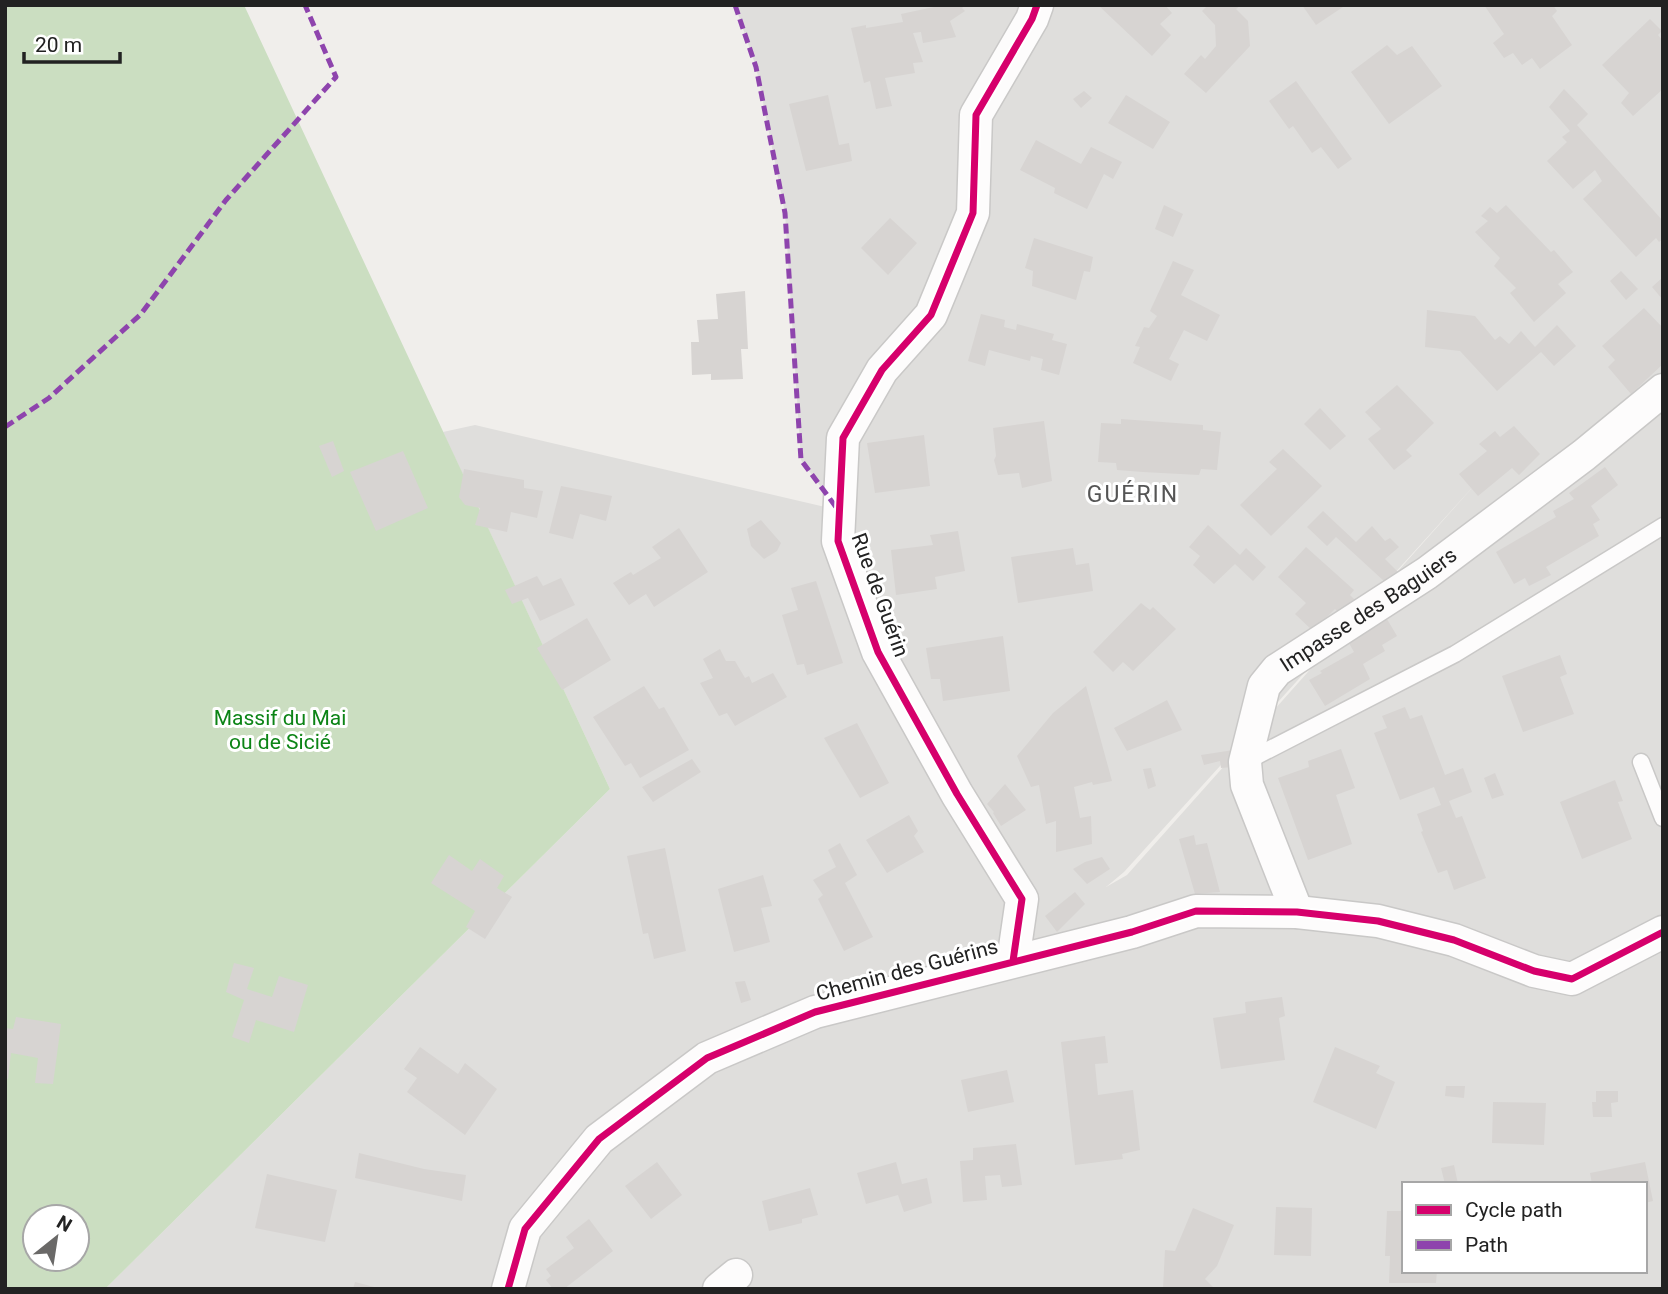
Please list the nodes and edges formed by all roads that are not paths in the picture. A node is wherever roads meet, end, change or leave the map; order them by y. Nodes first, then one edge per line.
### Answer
1 (1037, 5) edge
2 (1663, 390) edge
3 (1663, 526) edge
4 (1245, 762) junction
5 (1641, 762) dead end
6 (1663, 818) edge
7 (1297, 912) junction
8 (1663, 932) edge
9 (1013, 961) junction
10 (508, 1289) edge

1 - 9 street, Rue de Guérin
2 - 4 street, Impasse des Baguiers
3 - 4 lane
4 - 7 street, Impasse des Baguiers
5 - 6 lane
7 - 8 street, Chemin des Guérins
7 - 9 street, Chemin des Guérins
9 - 10 street, Chemin des Guérins

